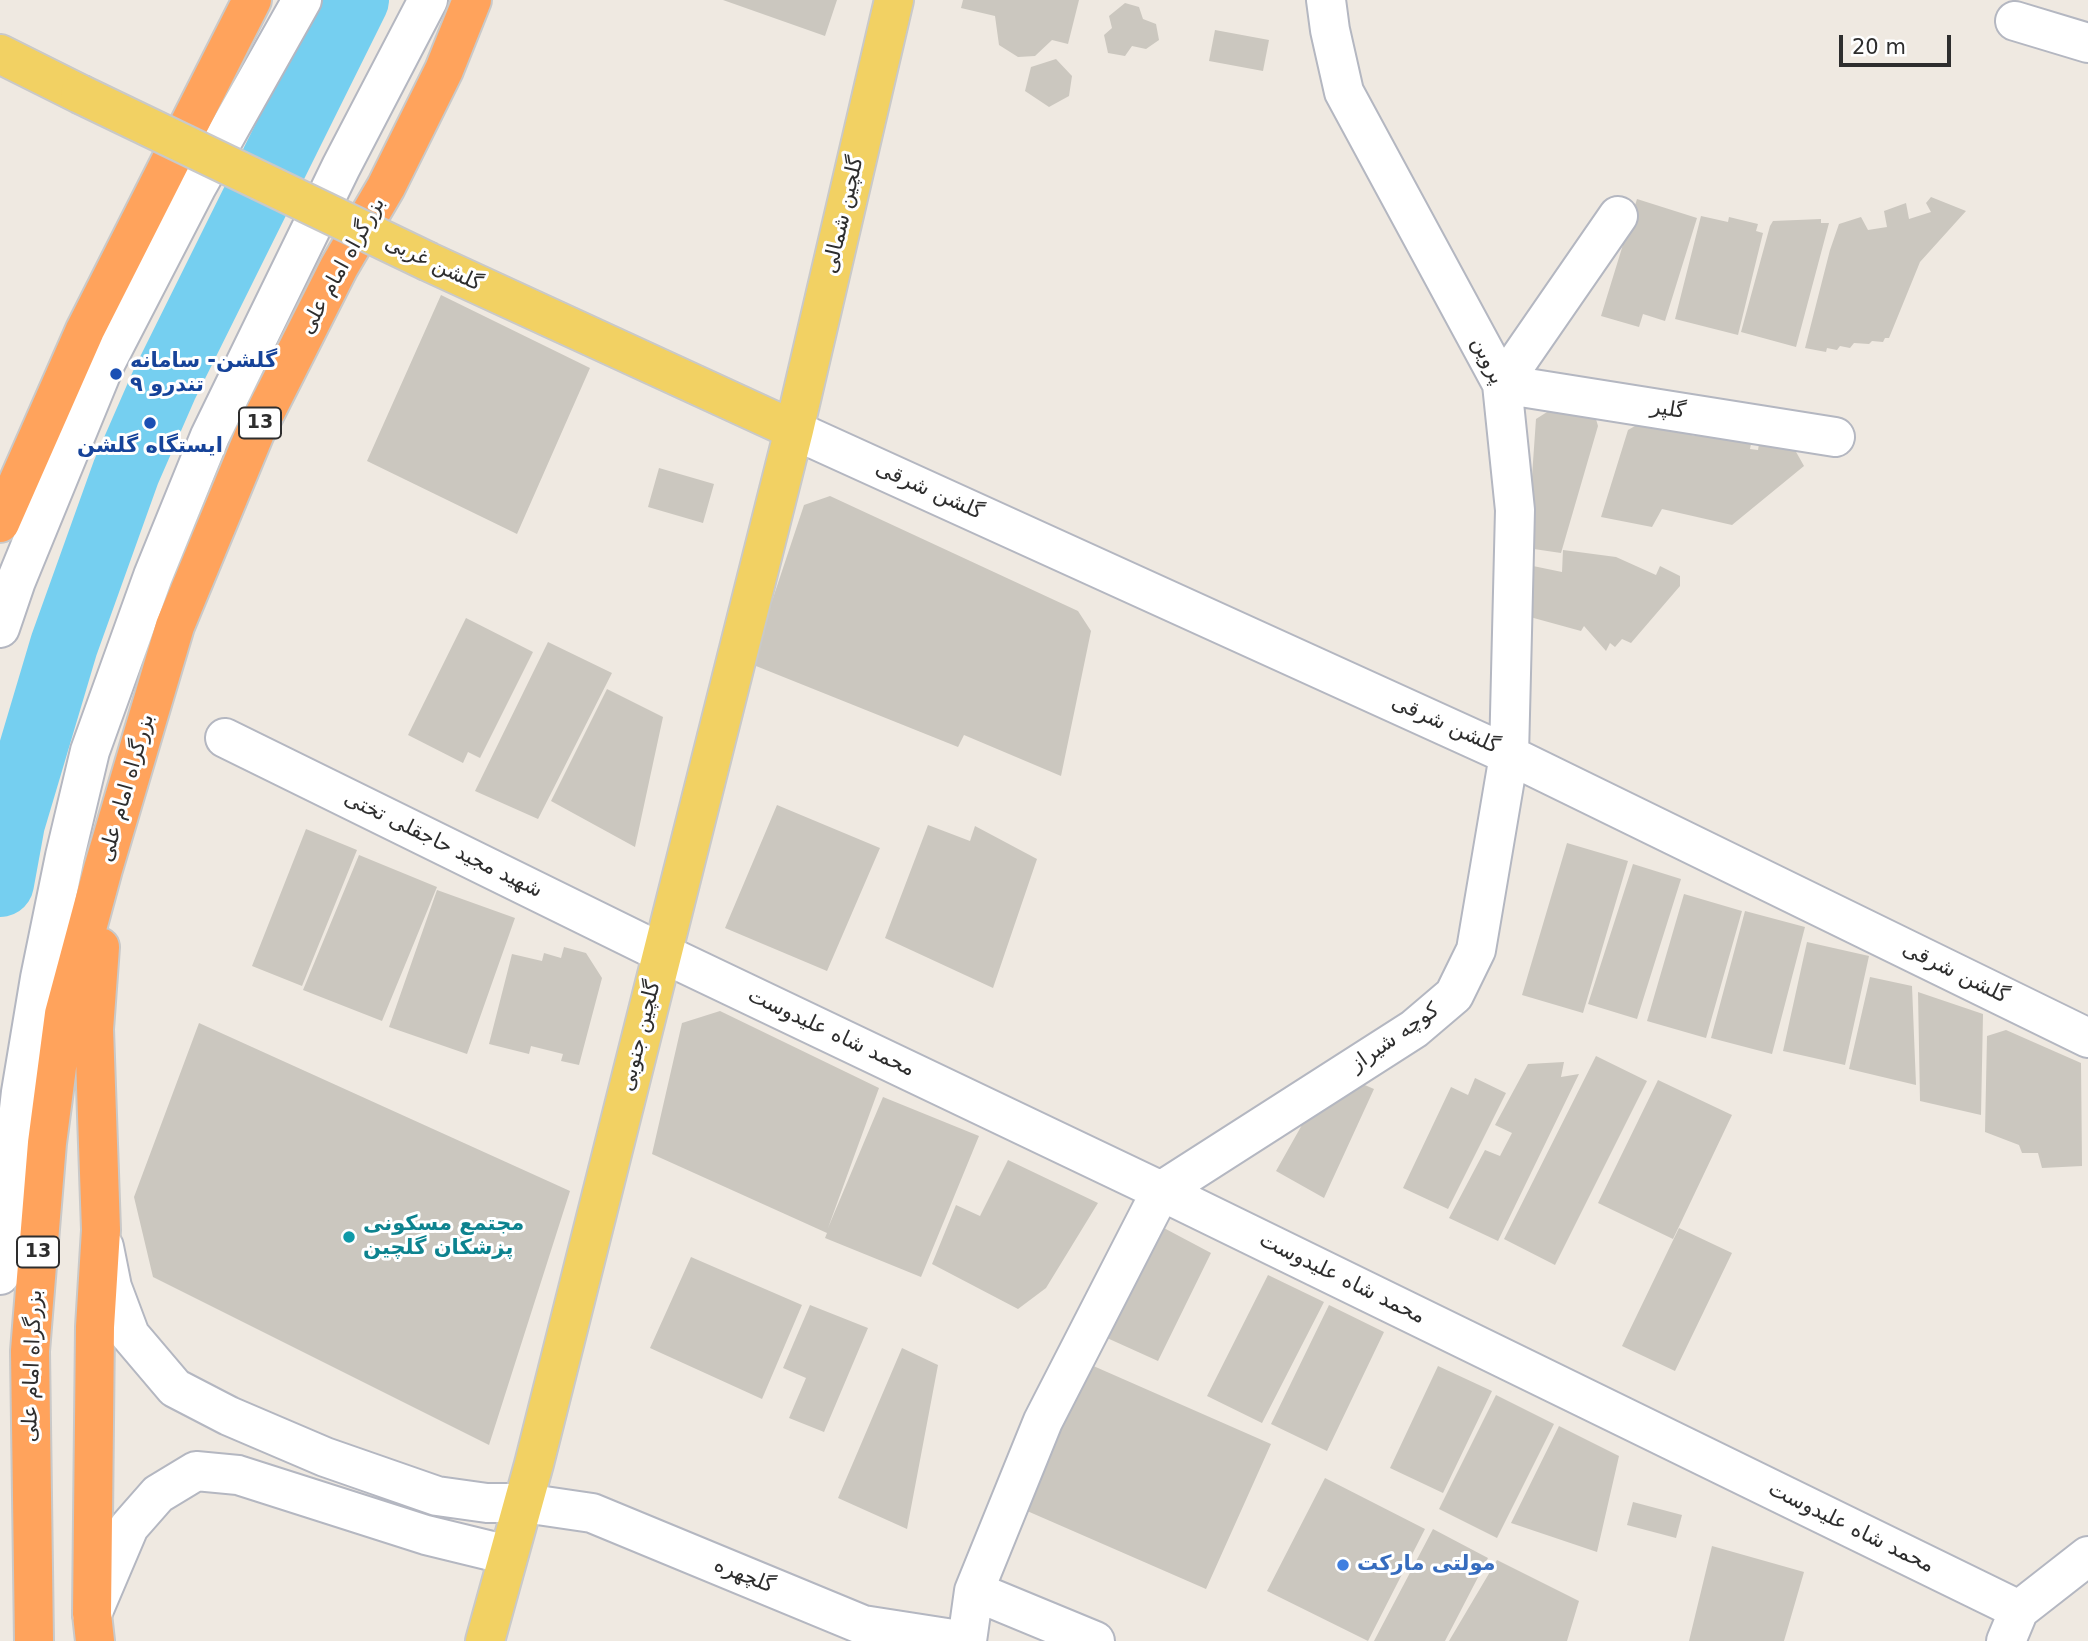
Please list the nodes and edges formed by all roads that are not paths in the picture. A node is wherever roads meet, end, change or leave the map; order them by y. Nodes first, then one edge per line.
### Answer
1 (252, 0) edge
2 (302, 0) edge
3 (428, 0) edge
4 (472, 0) edge
5 (894, 0) edge
6 (1326, 0) edge
7 (2015, 21) dead end
8 (2088, 43) edge
9 (0, 54) edge
10 (1618, 216) dead end
11 (1502, 384) junction
12 (794, 430) junction
13 (1835, 437) dead end
14 (0, 523) edge
15 (0, 628) edge
16 (225, 738) dead end
17 (1509, 755) junction
18 (103, 869) junction
19 (662, 953) junction
20 (2088, 1038) edge
21 (1161, 1191) junction
22 (101, 1230) junction
23 (0, 1275) edge
24 (524, 1503) junction
25 (508, 1555) junction
26 (2088, 1556) edge
27 (974, 1591) junction
28 (2013, 1625) edge
29 (94, 1628) edge
30 (34, 1641) edge
31 (485, 1641) edge
32 (967, 1641) edge
33 (1095, 1641) edge

1 - 14 highway
2 - 15 street
3 - 23 street
4 - 18 highway, بزرگراه امام علی / 13
5 - 12 main road, گلچین شمالی
6 - 11 street, پروین
7 - 8 street
9 - 12 main road, گلشن غربی, bridge
10 - 11 street
11 - 13 street, گلپر
11 - 17 street, پروین
12 - 17 street, گلشن شرقی
12 - 19 main road, گلچین جنوبی
16 - 19 street, شهید مجید حاجقلی تختی
17 - 20 street, گلشن شرقی
17 - 21 street, کوچه شیراز
18 - 22 highway
18 - 30 highway, بزرگراه امام علی / 13
19 - 21 street, محمد شاه علیدوست
19 - 24 main road, گلچین جنوبی
21 - 27 street, گلچهره
21 - 28 street, محمد شاه علیدوست
22 - 24 street, گلچهره
22 - 29 highway
24 - 25 main road, گلچین جنوبی
24 - 32 street, گلچهره
25 - 29 street
25 - 31 main road, گلچین جنوبی
26 - 28 street
27 - 32 street, گلچهره
27 - 33 street

